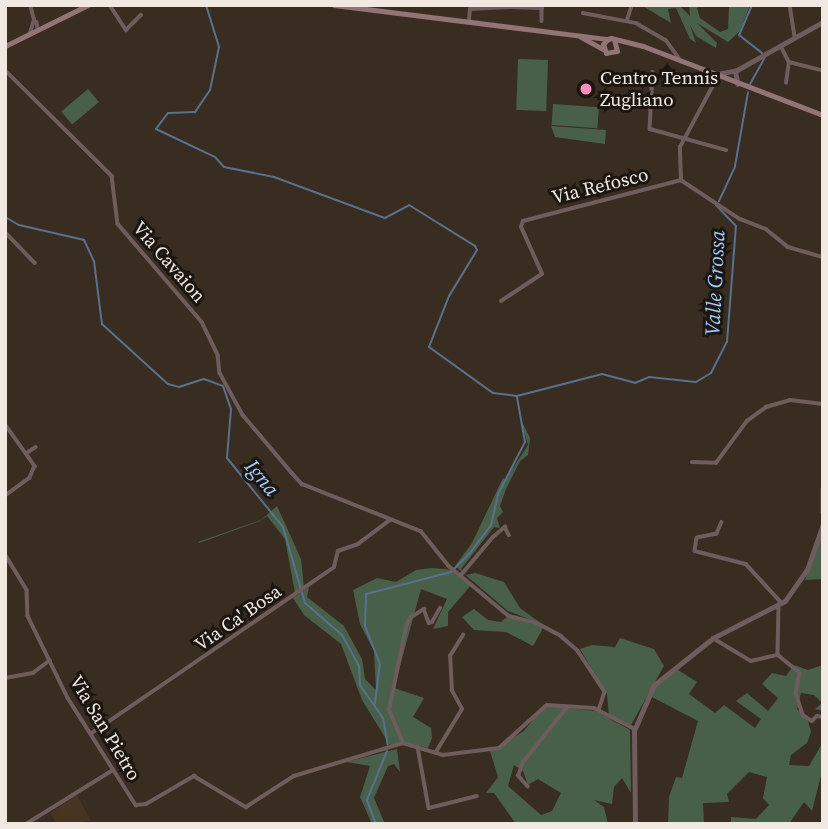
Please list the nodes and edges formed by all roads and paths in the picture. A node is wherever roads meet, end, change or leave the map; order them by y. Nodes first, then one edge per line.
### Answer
1 (30, 5) edge
2 (110, 5) edge
3 (334, 5) edge
4 (632, 5) edge
5 (790, 5) edge
6 (83, 6) edge
7 (470, 7) edge
8 (583, 13) dead end
9 (141, 15) dead end
10 (627, 20) junction
11 (542, 21) dead end
12 (823, 22) edge
13 (36, 23) junction
14 (469, 23) junction
15 (571, 35) junction
16 (795, 37) junction
17 (611, 39) junction
18 (634, 45) junction
19 (5, 46) edge
20 (781, 46) junction
21 (603, 49) junction
22 (617, 51) junction
23 (679, 60) junction
24 (789, 62) junction
25 (5, 70) edge
26 (821, 70) edge
27 (653, 72) dead end
28 (736, 72) junction
29 (728, 73) junction
30 (714, 76) junction
31 (727, 81) junction
32 (786, 83) dead end
33 (738, 85) junction
34 (823, 115) edge
35 (683, 138) junction
36 (726, 150) dead end
37 (681, 180) junction
38 (5, 232) edge
39 (823, 257) edge
40 (35, 263) dead end
41 (501, 301) dead end
42 (823, 404) edge
43 (5, 424) edge
44 (36, 447) dead end
45 (28, 452) junction
46 (692, 462) dead end
47 (823, 489) edge
48 (5, 496) edge
49 (823, 512) edge
50 (390, 520) junction
51 (722, 522) dead end
52 (823, 524) edge
53 (509, 535) dead end
54 (5, 554) edge
55 (461, 575) junction
56 (781, 605) junction
57 (440, 608) dead end
58 (463, 635) dead end
59 (713, 638) junction
60 (778, 654) junction
61 (50, 660) junction
62 (5, 678) edge
63 (567, 707) junction
64 (598, 710) junction
65 (823, 717) edge
66 (635, 729) junction
67 (91, 733) junction
68 (403, 743) junction
69 (418, 747) junction
70 (436, 752) junction
71 (114, 770) junction
72 (528, 786) dead end
73 (477, 796) dead end
74 (26, 824) edge
75 (635, 824) edge

1 - 13 street
2 - 9 street
3 - 14 main road
4 - 10 street
5 - 16 street
6 - 13 main road
7 - 11 street
7 - 14 street
8 - 10 street
10 - 23 street
12 - 16 street
13 - 19 main road
14 - 15 main road
15 - 17 main road
15 - 21 main road
16 - 20 street
17 - 18 main road
17 - 21 main road
17 - 22 main road
18 - 22 main road
18 - 23 main road
20 - 24 street
20 - 28 street
21 - 22 main road
23 - 30 main road
24 - 26 street
24 - 32 street
25 - 50 street, Via Cavaion
27 - 35 street
28 - 29 street
28 - 31 street
28 - 33 street
29 - 30 street
29 - 31 street
30 - 31 main road
30 - 35 street
31 - 33 main road
33 - 34 main road
35 - 36 street
35 - 37 street
37 - 39 street
37 - 41 street, Via Refosco
38 - 40 street
42 - 46 street
43 - 45 street
44 - 45 street
45 - 48 street
47 - 49 street
50 - 55 street
50 - 67 street, Via Ca' Bosa
51 - 56 street
52 - 56 street
53 - 55 street
54 - 61 street, Via San Pietro
55 - 64 street
56 - 59 street
56 - 60 street
57 - 68 street
58 - 70 street
59 - 60 street
59 - 66 street
60 - 65 street
61 - 62 street
61 - 67 street, Via San Pietro
63 - 64 street
63 - 70 street
63 - 72 street
64 - 66 street
66 - 75 street
67 - 71 street, Via San Pietro
68 - 69 street
68 - 71 street, Via San Pietro
69 - 70 street
69 - 73 street
71 - 74 street

